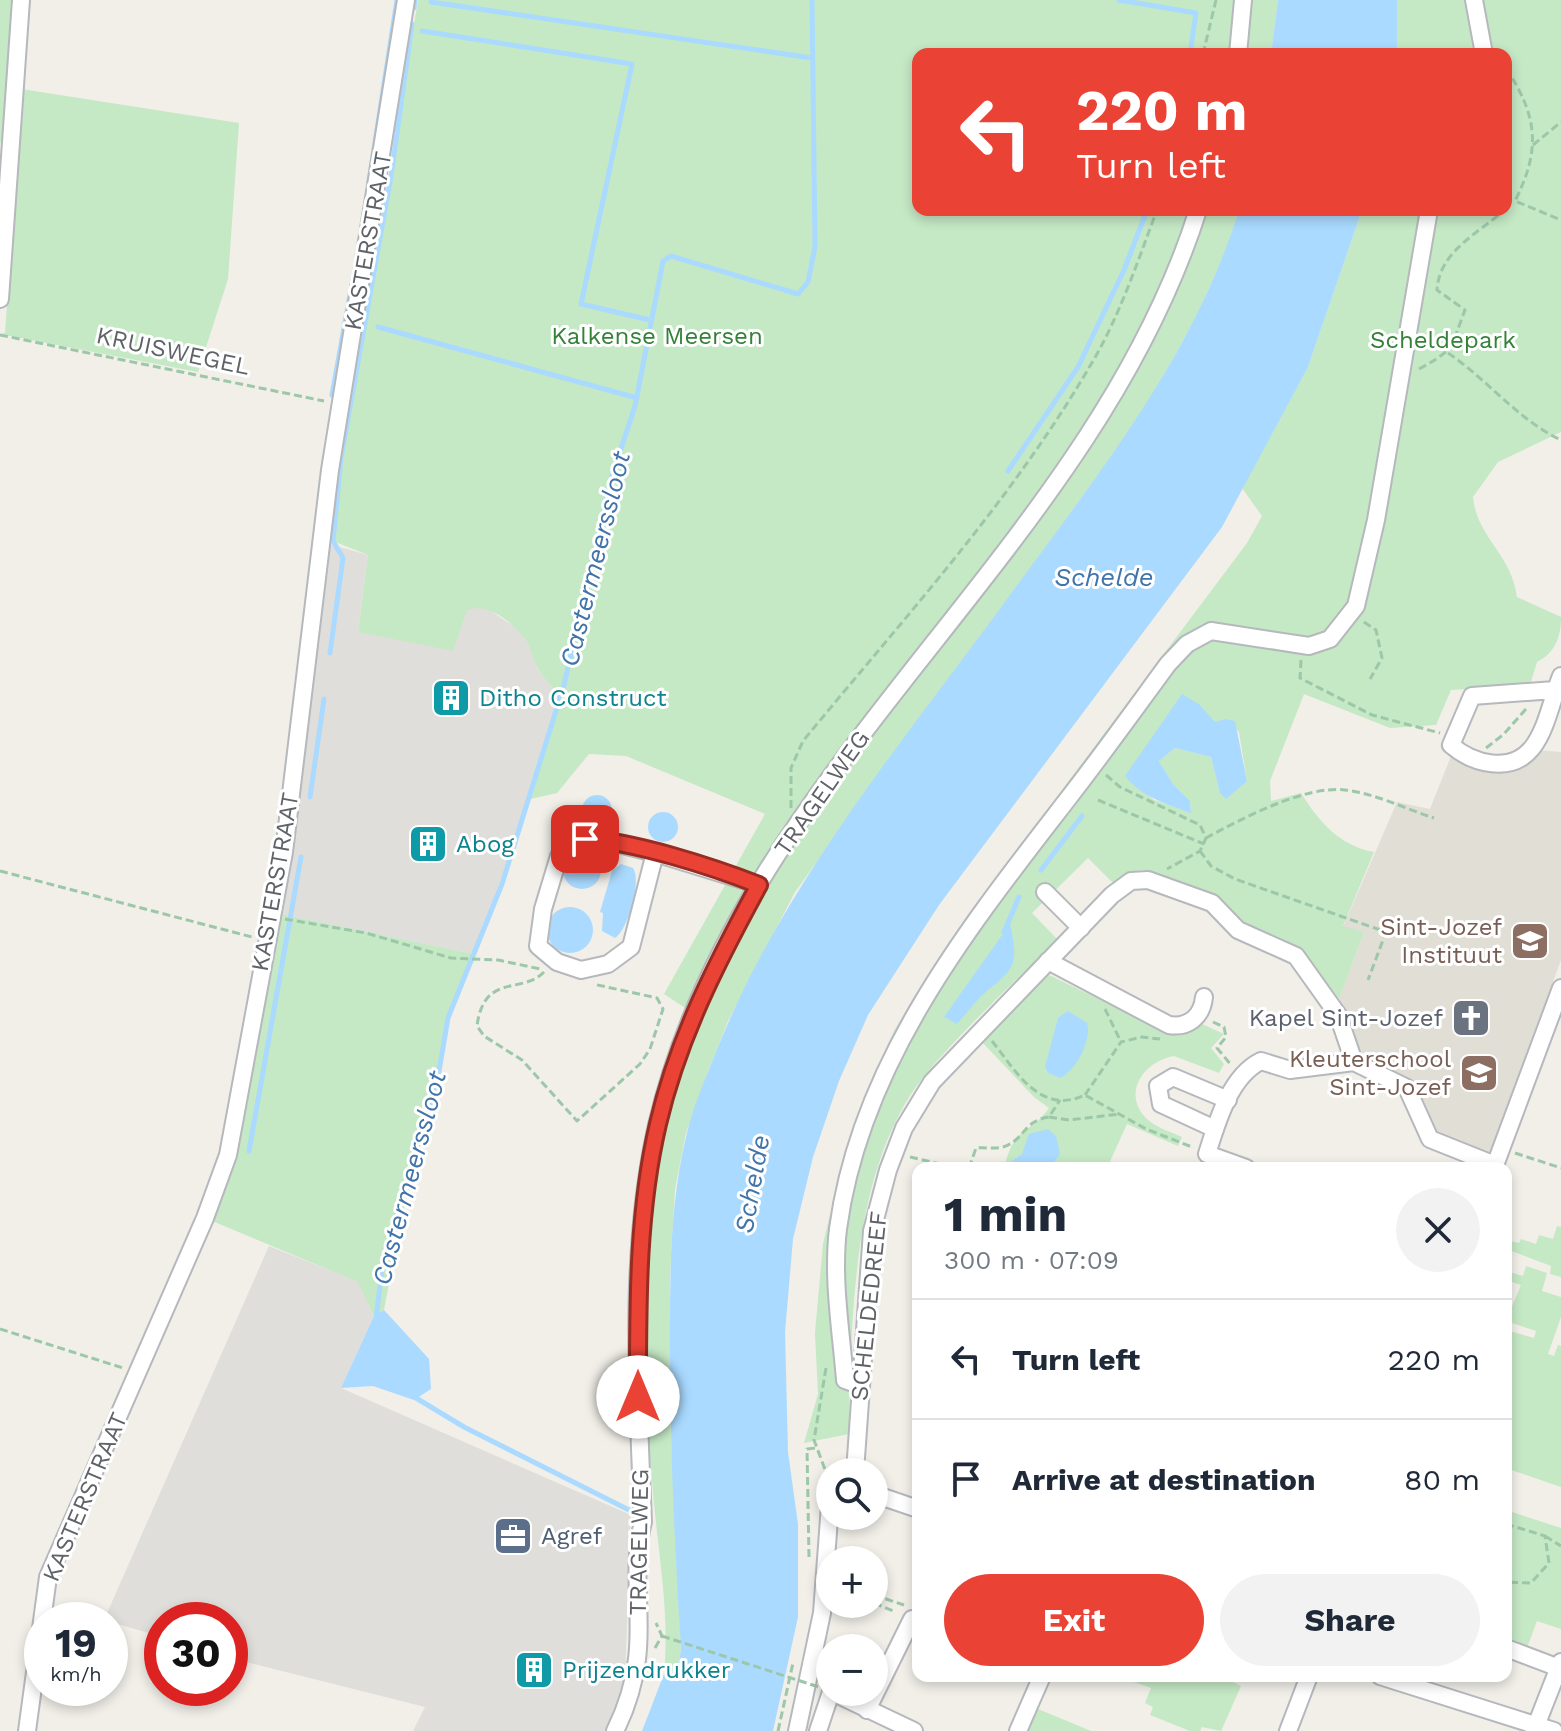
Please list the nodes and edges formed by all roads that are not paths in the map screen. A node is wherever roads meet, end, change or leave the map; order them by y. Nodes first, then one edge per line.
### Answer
1 (21, 0) edge
2 (406, 0) edge
3 (1243, 0) edge
4 (1474, 0) edge
5 (1239, 48) edge
6 (1483, 48) edge
7 (1196, 216) edge
8 (1428, 216) edge
9 (0, 299) edge
10 (1551, 686) edge
11 (655, 853) junction
12 (759, 885) junction
13 (1045, 892) dead end
14 (1081, 928) junction
15 (1048, 961) junction
16 (1561, 988) edge
17 (1204, 997) dead end
18 (1354, 1062) junction
19 (1228, 1100) junction
20 (1215, 1129) junction
21 (1229, 1162) edge
22 (1485, 1162) edge
23 (1496, 1162) edge
24 (859, 1385) junction
25 (856, 1458) edge
26 (888, 1499) edge
27 (912, 1507) edge
28 (828, 1530) edge
29 (912, 1621) edge
30 (1512, 1650) edge
31 (1560, 1665) edge
32 (1039, 1682) edge
33 (1307, 1682) edge
34 (1398, 1682) edge
35 (816, 1697) edge
36 (805, 1698) junction
37 (825, 1706) edge
38 (857, 1706) edge
39 (867, 1710) junction
40 (1542, 1729) edge
41 (27, 1731) edge
42 (615, 1731) edge
43 (797, 1731) edge
44 (818, 1731) edge
45 (914, 1731) edge
46 (1018, 1731) edge
47 (1288, 1731) edge

1 - 9 street
2 - 41 street, KASTERSTRAAT
3 - 5 street
4 - 6 street
7 - 12 street, TRAGELWEG
8 - 24 street
10 - 10 street
11 - 11 street
11 - 12 street
12 - 42 street, TRAGELWEG
13 - 14 street
14 - 15 street
14 - 18 street
15 - 17 street
15 - 24 street, SCHELDEDREEF
16 - 23 street
18 - 19 street
18 - 22 street
19 - 20 street
19 - 20 street
20 - 21 street
24 - 25 street, SCHELDEDREEF
26 - 27 street
28 - 36 street
29 - 39 street
30 - 31 street
31 - 40 street
32 - 46 street
33 - 47 street
34 - 40 street
35 - 36 street
36 - 43 street
37 - 44 street
38 - 39 street
39 - 45 street

